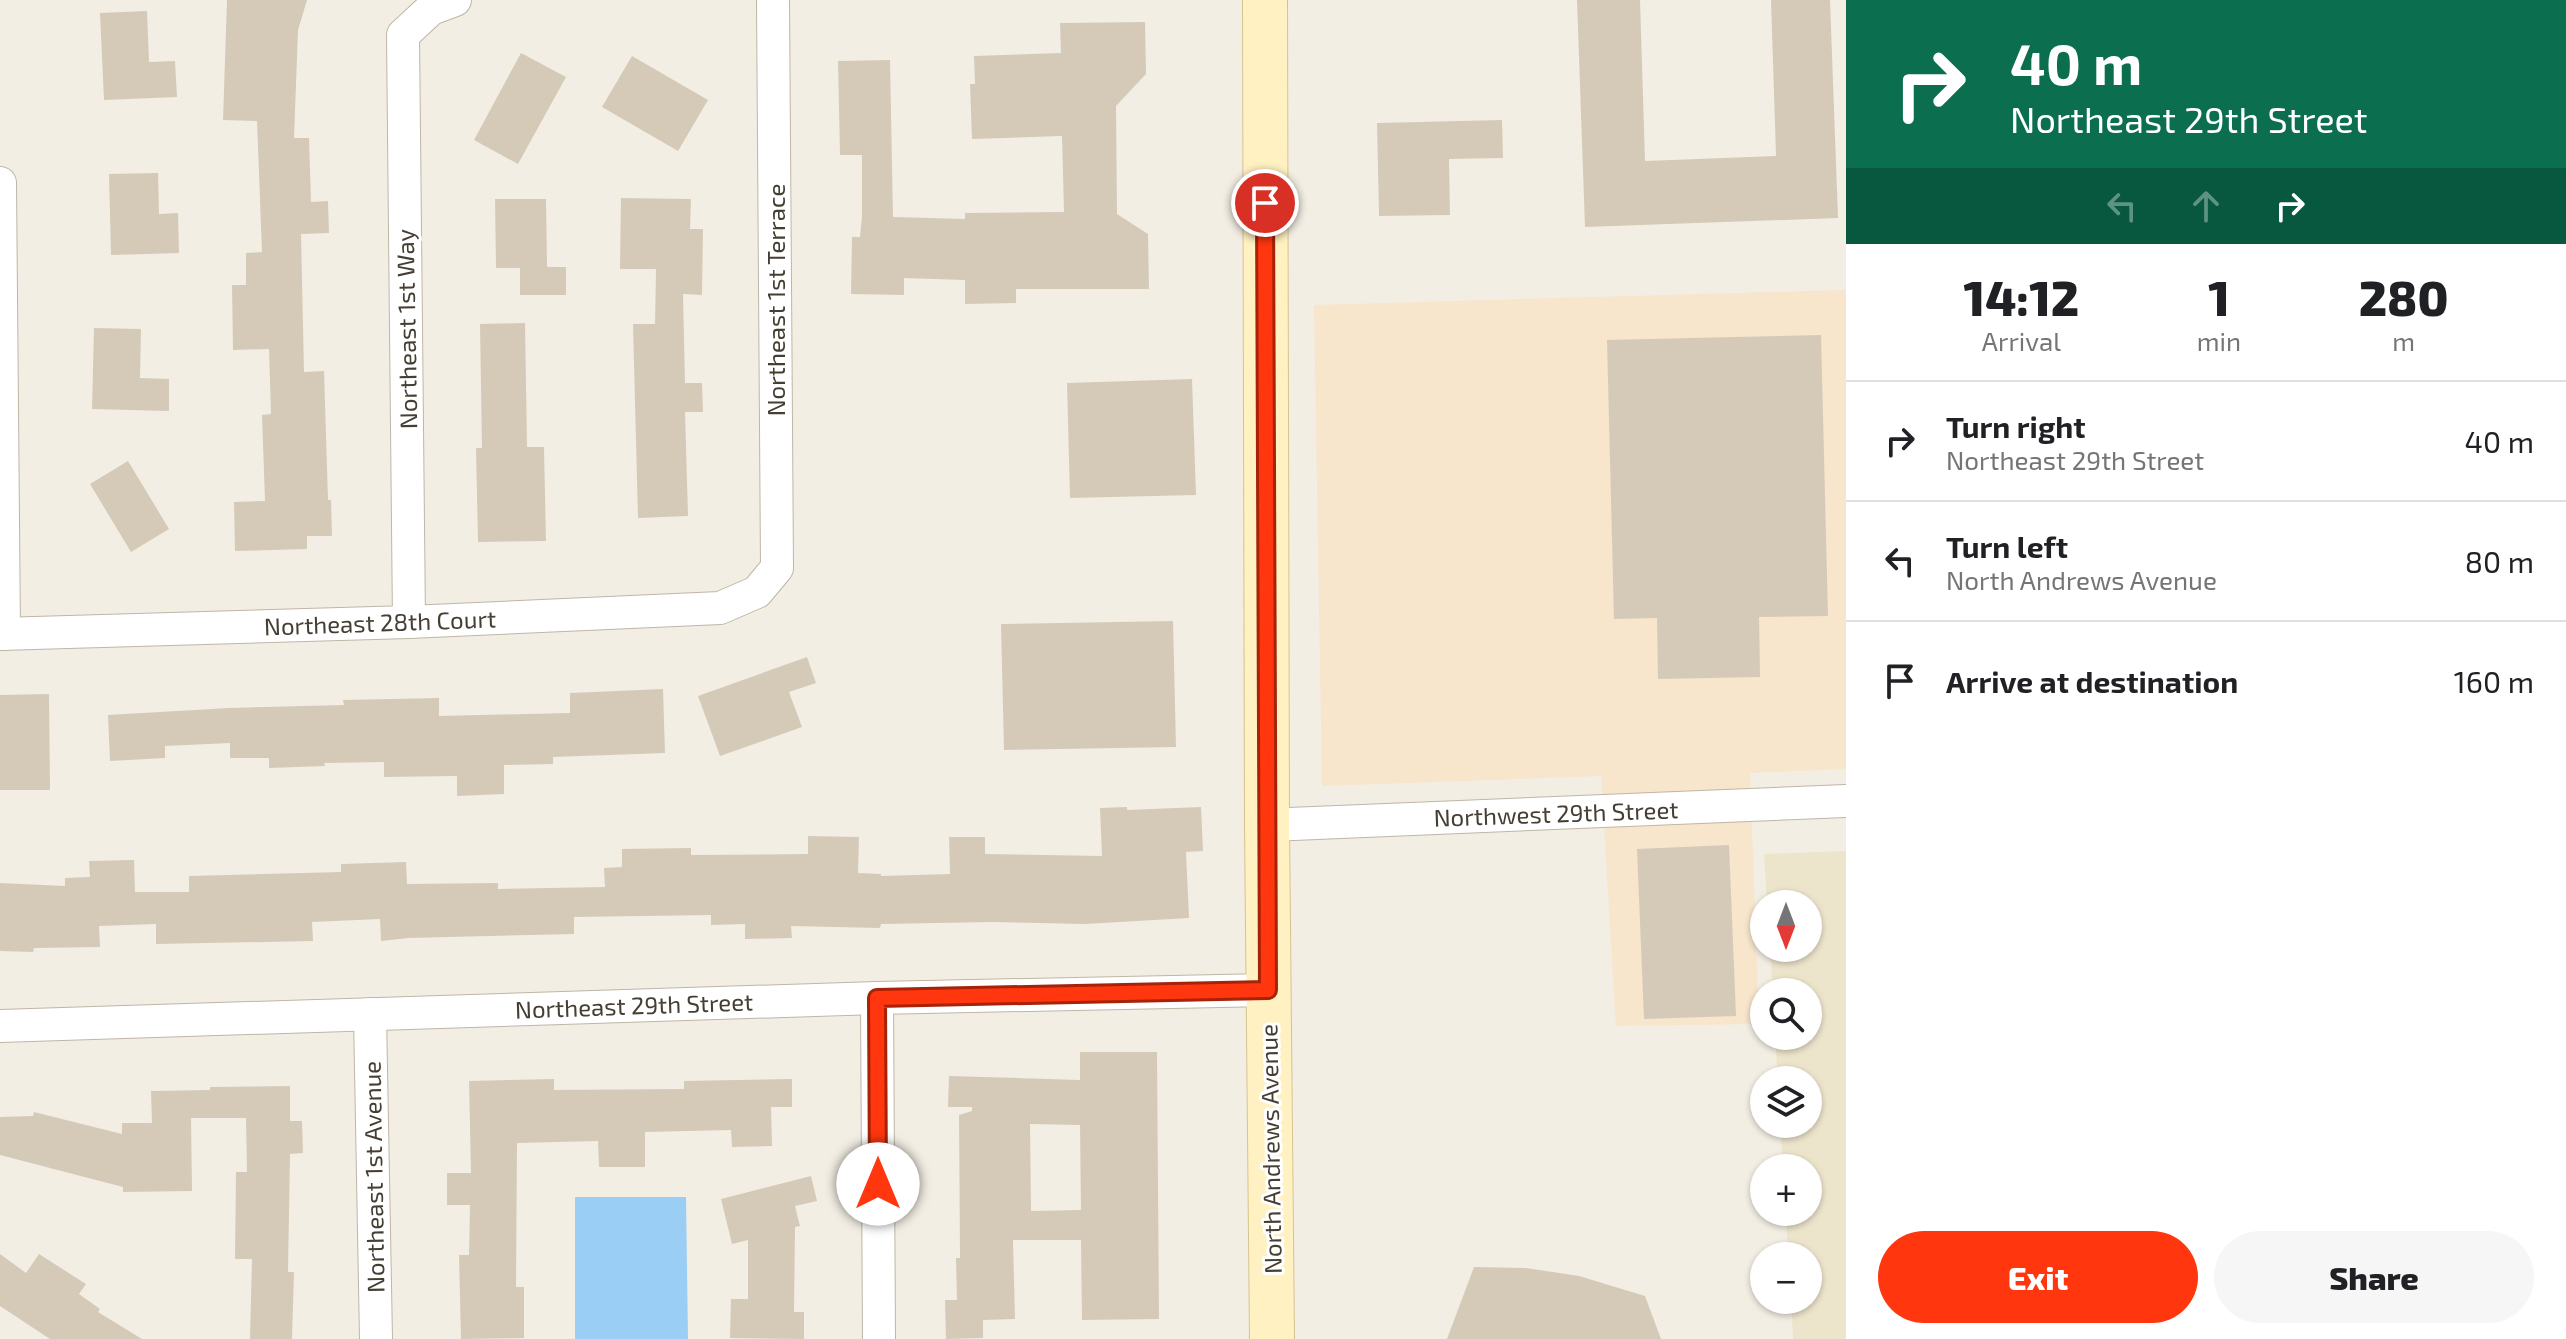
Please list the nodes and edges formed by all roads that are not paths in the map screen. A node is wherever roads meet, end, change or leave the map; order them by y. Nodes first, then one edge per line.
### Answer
1 (455, 0) edge
2 (773, 0) edge
3 (1265, 0) edge
4 (0, 183) edge
5 (757, 592) joint
6 (409, 622) junction
7 (2, 634) edge
8 (1846, 801) edge
9 (1267, 825) junction
10 (1268, 990) junction
11 (877, 998) junction
12 (370, 1014) junction
13 (0, 1026) edge
14 (376, 1339) edge
15 (879, 1339) edge
16 (1272, 1339) edge

1 - 6 street, Northeast 1st Way
2 - 5 street, Northeast 1st Terrace
3 - 9 main road, North Andrews Avenue
4 - 7 street
5 - 6 street, Northeast 28th Court
6 - 7 street, Northeast 28th Court
8 - 9 street, Northwest 29th Street
9 - 10 main road, North Andrews Avenue
10 - 11 street, Northeast 29th Street
10 - 16 main road, North Andrews Avenue
11 - 12 street, Northeast 29th Street
11 - 15 street
12 - 13 street, Northeast 29th Street
12 - 14 street, Northeast 1st Avenue

